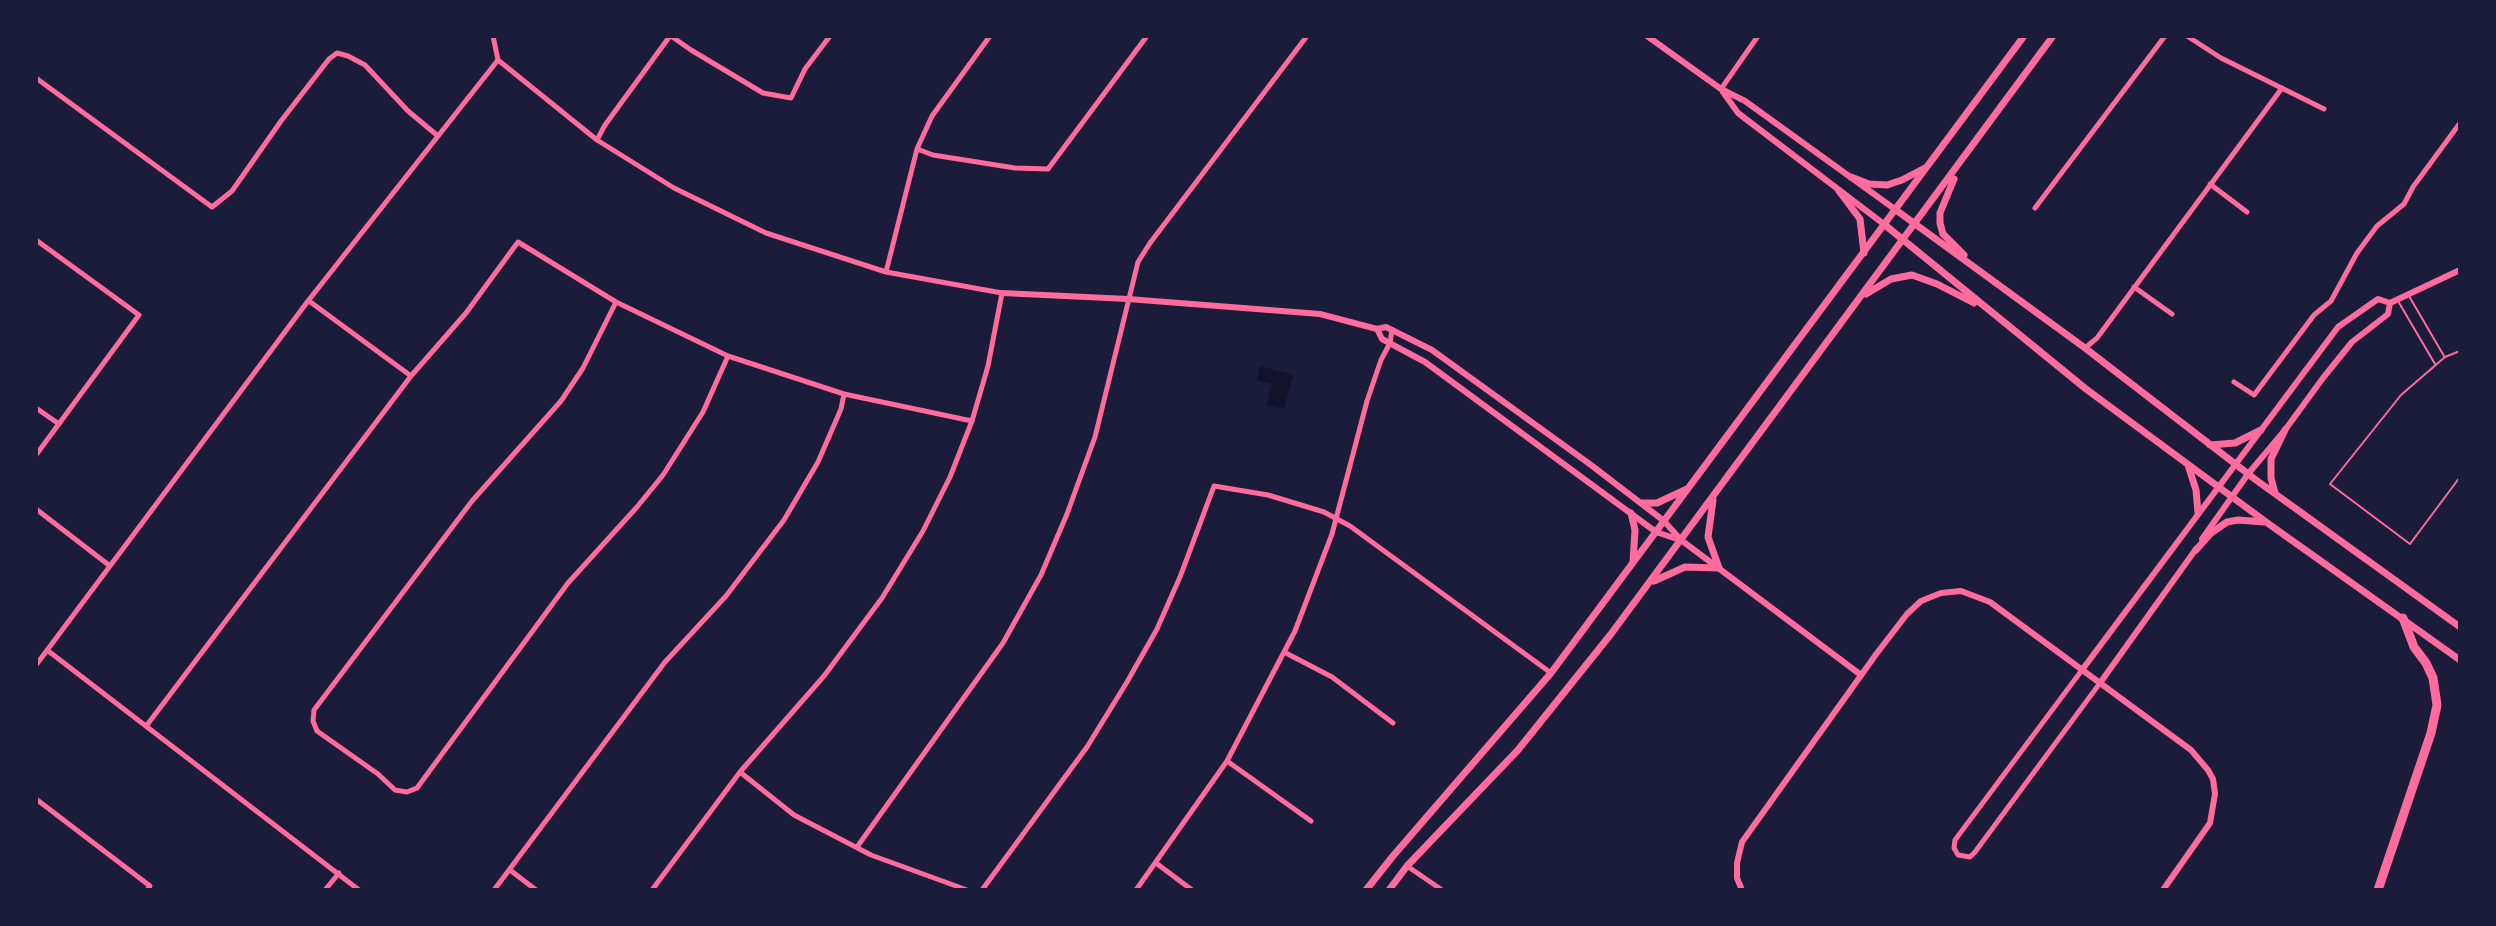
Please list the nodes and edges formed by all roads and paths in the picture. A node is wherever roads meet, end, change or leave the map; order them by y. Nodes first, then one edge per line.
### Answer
1 (493, 36) edge
2 (671, 36) edge
3 (830, 36) edge
4 (990, 36) edge
5 (1147, 36) edge
6 (1307, 36) edge
7 (1647, 36) edge
8 (1758, 36) edge
9 (2024, 36) edge
10 (2053, 36) edge
11 (2165, 36) edge
12 (2187, 36) edge
13 (498, 60) junction
14 (36, 78) edge
15 (2282, 88) junction
16 (1721, 89) junction
17 (2324, 109) dead end
18 (2460, 123) edge
19 (438, 136) junction
20 (597, 140) junction
21 (917, 149) junction
22 (1960, 165) junction
23 (1927, 167) junction
24 (1851, 177) junction
25 (2210, 184) junction
26 (1839, 191) junction
27 (2035, 208) dead end
28 (1896, 210) junction
29 (2247, 212) dead end
30 (1916, 224) junction
31 (1885, 225) junction
32 (36, 240) edge
33 (1904, 240) junction
34 (1864, 253) junction
35 (1976, 269) junction
36 (2460, 270) edge
37 (886, 272) junction
38 (2134, 287) junction
39 (1002, 293) junction
40 (2408, 295) junction
41 (1861, 298) junction
42 (1128, 299) junction
43 (308, 301) junction
44 (2394, 301) junction
45 (616, 302) junction
46 (1987, 310) junction
47 (2172, 314) dead end
48 (1377, 329) junction
49 (1392, 330) junction
50 (1390, 343) junction
51 (2085, 348) junction
52 (2460, 351) edge
53 (728, 356) junction
54 (2445, 357) junction
55 (2435, 365) junction
56 (411, 376) junction
57 (2234, 382) dead end
58 (844, 394) junction
59 (36, 408) edge
60 (972, 421) junction
61 (59, 424) junction
62 (2261, 430) junction
63 (2285, 430) junction
64 (2209, 445) junction
65 (36, 455) edge
66 (2187, 463) junction
67 (2235, 465) junction
68 (2248, 474) junction
69 (2460, 477) edge
70 (2218, 486) junction
71 (1689, 488) junction
72 (2276, 495) junction
73 (1714, 496) junction
74 (2231, 496) junction
75 (1642, 503) junction
76 (36, 509) edge
77 (1631, 513) junction
78 (2198, 513) junction
79 (1336, 519) junction
80 (1664, 521) junction
81 (2266, 522) junction
82 (1656, 532) junction
83 (1681, 540) junction
84 (2196, 550) junction
85 (1633, 565) junction
86 (110, 566) junction
87 (1719, 568) junction
88 (1649, 584) junction
89 (2403, 618) junction
90 (2460, 627) edge
91 (47, 650) junction
92 (1284, 652) junction
93 (2460, 660) edge
94 (36, 665) edge
95 (2082, 670) junction
96 (1551, 673) junction
97 (1861, 675) junction
98 (2100, 683) junction
99 (1393, 723) dead end
100 (147, 725) junction
101 (1227, 761) junction
102 (740, 772) junction
103 (36, 799) edge
104 (1311, 821) dead end
105 (857, 847) junction
106 (1156, 863) junction
107 (1407, 866) junction
108 (510, 870) junction
109 (339, 873) junction
110 (147, 890) edge
111 (325, 890) edge
112 (359, 890) edge
113 (494, 890) edge
114 (536, 890) edge
115 (652, 890) edge
116 (967, 890) edge
117 (982, 890) edge
118 (1136, 890) edge
119 (1192, 890) edge
120 (1366, 890) edge
121 (1389, 890) edge
122 (1442, 890) edge
123 (1742, 890) edge
124 (2163, 890) edge
125 (2378, 890) edge

1 - 13 street
2 - 3 street
2 - 20 street
4 - 21 street
5 - 21 street
6 - 42 street
7 - 16 street
8 - 16 street
9 - 23 main road
10 - 22 main road
11 - 27 street
12 - 15 street
13 - 19 street
13 - 20 street
14 - 19 street
15 - 17 street
15 - 25 street
16 - 24 street
16 - 26 street
18 - 57 street
19 - 43 street
20 - 37 street
21 - 37 street
22 - 30 main road
22 - 35 main road
23 - 24 main road
23 - 28 main road
24 - 28 street
25 - 29 street
25 - 38 street
26 - 31 street
26 - 34 main road
28 - 30 main road
28 - 31 main road
30 - 33 main road
30 - 35 main road
31 - 33 main road
31 - 34 main road
32 - 61 street
33 - 41 main road
33 - 46 main road
34 - 71 main road
35 - 51 main road
36 - 40 street
37 - 39 street
38 - 47 street
38 - 51 street
39 - 42 street
39 - 60 street
40 - 44 street
40 - 54 lane
41 - 46 main road
41 - 73 main road
42 - 48 street
42 - 105 street
43 - 56 street
43 - 86 street
44 - 55 lane
44 - 62 street
44 - 63 street
45 - 53 street
45 - 53 street
45 - 56 street
46 - 66 main road
48 - 49 street
48 - 50 street
49 - 50 street
49 - 75 street
50 - 77 street
50 - 79 street
51 - 64 main road
52 - 54 lane
53 - 58 street
54 - 55 lane
55 - 69 lane
56 - 100 street
58 - 60 street
58 - 108 street
59 - 61 street
60 - 102 street
61 - 65 street
62 - 64 main road
62 - 67 street
63 - 68 street
63 - 72 main road
64 - 67 main road
66 - 70 main road
66 - 78 main road
67 - 68 main road
67 - 70 street
68 - 72 main road
68 - 74 street
70 - 74 main road
70 - 78 street
71 - 75 main road
71 - 80 main road
72 - 90 main road
73 - 83 main road
73 - 87 main road
74 - 81 main road
74 - 84 street
75 - 80 street
76 - 86 street
77 - 82 street
77 - 85 main road
78 - 95 street
79 - 92 street
79 - 96 street
79 - 117 street
80 - 82 main road
80 - 83 street
81 - 84 main road
81 - 89 main road
82 - 83 street
82 - 85 main road
83 - 87 street
83 - 88 main road
84 - 98 street
85 - 96 main road
86 - 91 street
87 - 88 main road
87 - 97 street
88 - 107 main road
89 - 93 main road
89 - 125 highway
91 - 94 street
91 - 100 street
92 - 99 street
92 - 101 street
95 - 97 street
95 - 98 street
95 - 98 street
96 - 120 main road
97 - 123 street
98 - 124 street
100 - 109 street
101 - 104 street
101 - 106 street
102 - 105 street
102 - 115 street
103 - 110 street
105 - 116 street
106 - 118 street
106 - 119 street
107 - 121 main road
107 - 122 street
108 - 113 street
108 - 114 street
109 - 111 street
109 - 112 street

